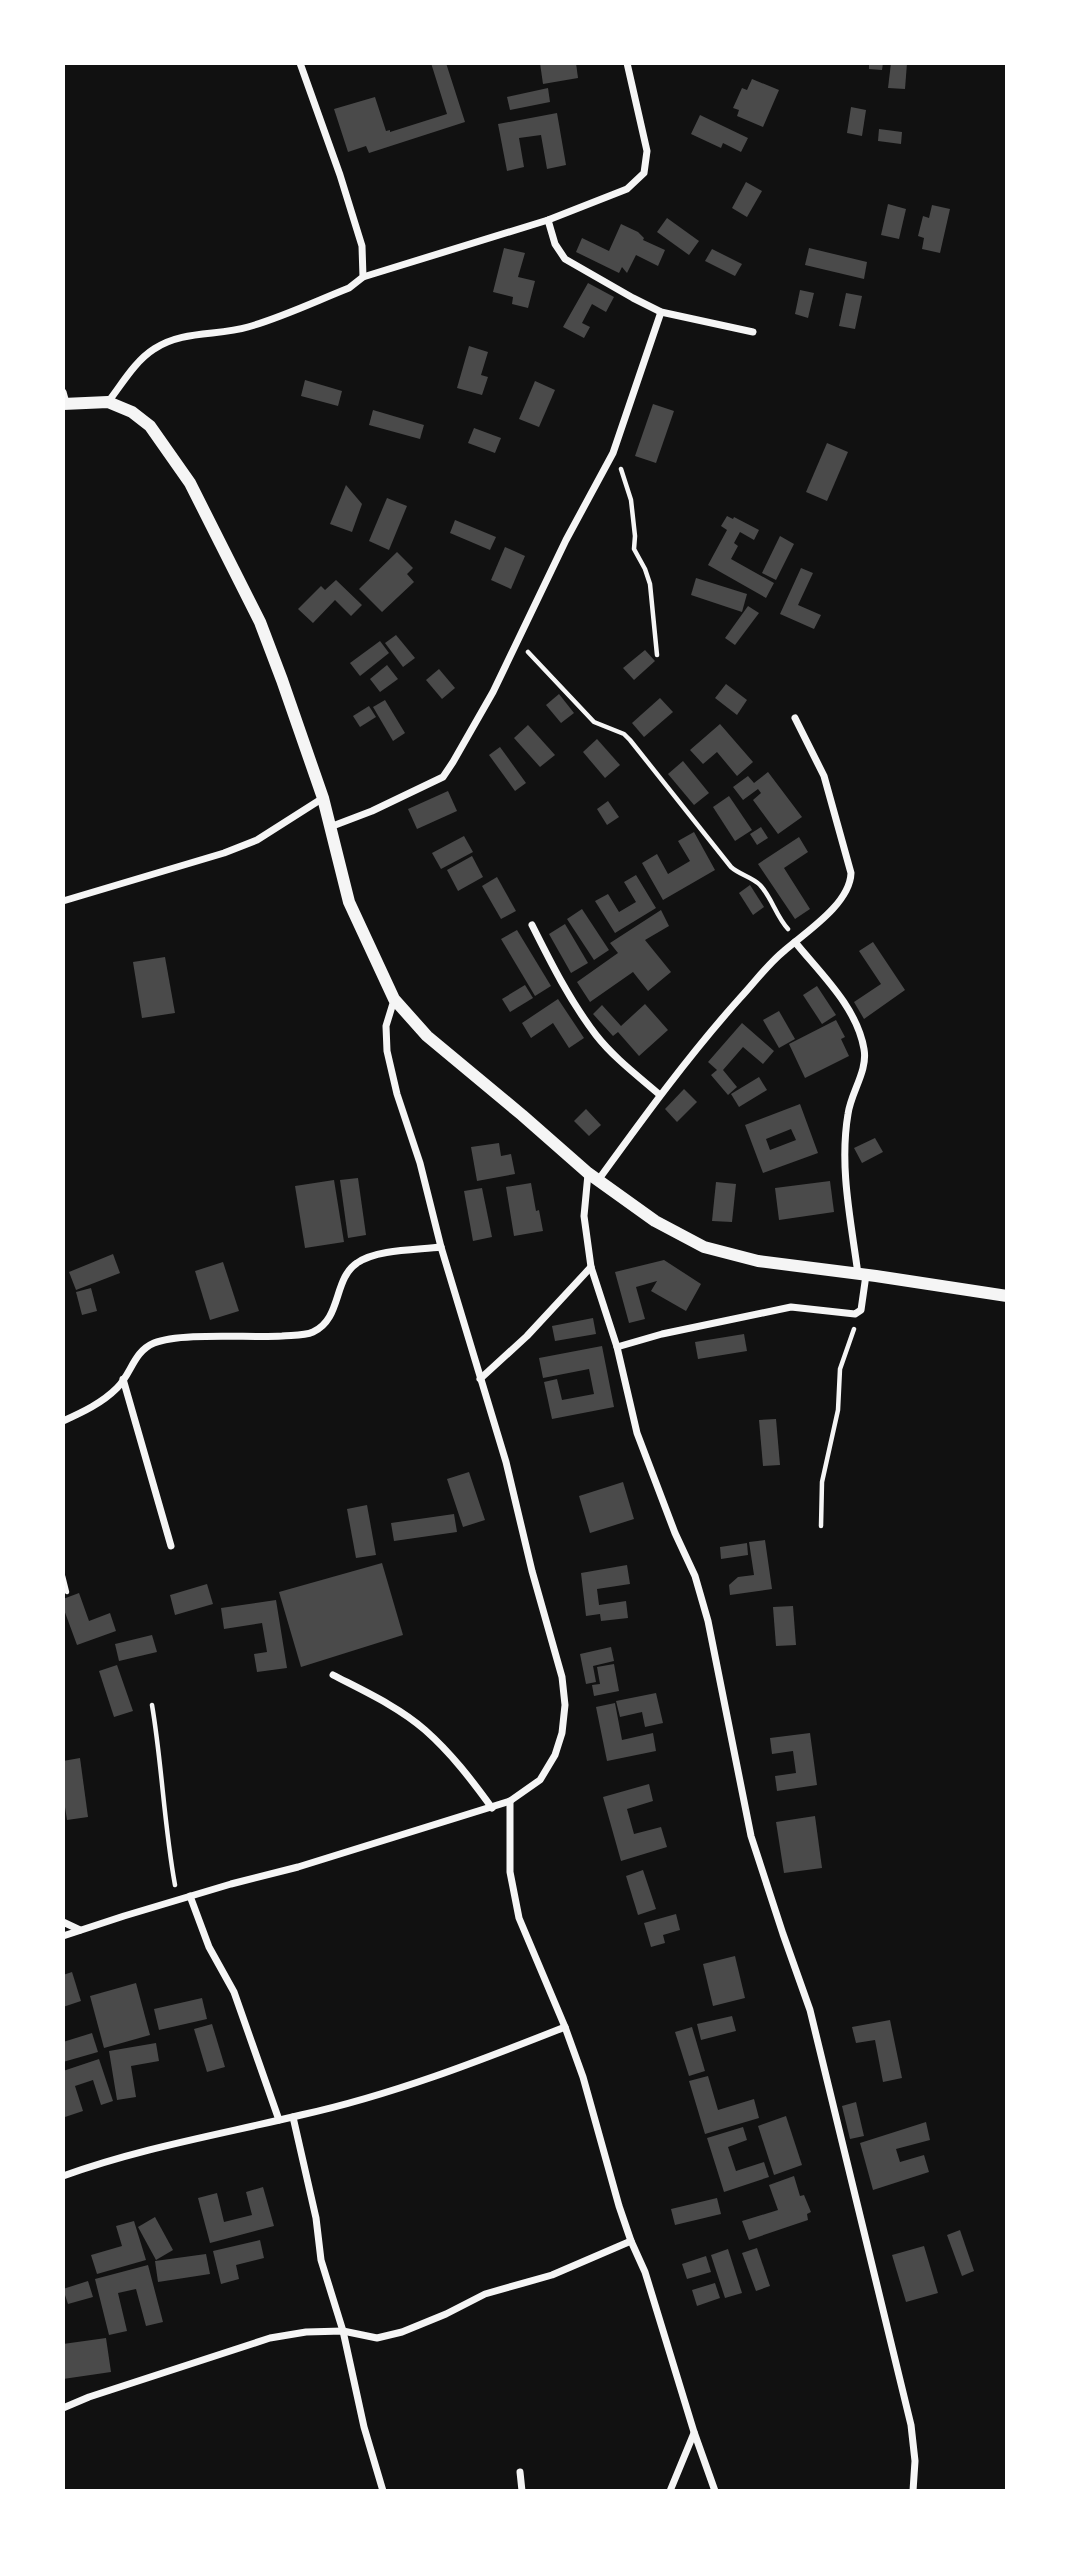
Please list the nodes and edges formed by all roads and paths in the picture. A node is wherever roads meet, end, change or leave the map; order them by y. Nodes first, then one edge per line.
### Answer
1 (300, 63) edge
2 (627, 63) edge
3 (548, 220) junction
4 (363, 278) junction
5 (662, 312) junction
6 (753, 332) dead end
7 (64, 399) edge
8 (108, 402) junction
9 (613, 453) junction
10 (518, 641) junction
11 (657, 655) dead end
12 (795, 718) dead end
13 (323, 798) junction
14 (330, 827) junction
15 (63, 901) edge
16 (533, 925) dead end
17 (797, 941) junction
18 (394, 999) junction
19 (660, 1095) junction
20 (594, 1176) junction
21 (441, 1247) junction
22 (591, 1267) junction
23 (862, 1274) junction
24 (1007, 1296) edge
25 (855, 1314) junction
26 (617, 1347) junction
27 (124, 1379) junction
28 (480, 1379) junction
29 (63, 1421) edge
30 (821, 1526) dead end
31 (171, 1546) dead end
32 (63, 1576) edge
33 (67, 1592) dead end
34 (333, 1675) dead end
35 (152, 1704) dead end
36 (510, 1801) junction
37 (492, 1808) junction
38 (190, 1896) junction
39 (178, 1899) junction
40 (63, 1922) edge
41 (81, 1930) junction
42 (63, 1936) edge
43 (565, 2027) junction
44 (293, 2117) junction
45 (279, 2120) junction
46 (63, 2176) edge
47 (631, 2241) junction
48 (343, 2331) junction
49 (63, 2408) edge
50 (694, 2432) junction
51 (520, 2472) dead end
52 (383, 2491) edge
53 (522, 2491) edge
54 (670, 2491) edge
55 (715, 2491) edge
56 (913, 2491) edge

1 - 4 street
2 - 3 street
3 - 4 street
3 - 5 street
4 - 8 street
5 - 6 street
5 - 9 street
7 - 8 street
8 - 13 street
9 - 10 street
9 - 11 path
10 - 14 street
10 - 17 path
12 - 17 street
13 - 14 street
13 - 15 street
14 - 18 street
16 - 19 street
17 - 19 street
17 - 23 street
18 - 20 street
18 - 21 street
19 - 20 street
20 - 22 street
20 - 23 street
21 - 27 street
21 - 28 street
22 - 26 street
22 - 28 street
23 - 24 street
23 - 25 street
25 - 26 street
25 - 30 path
26 - 56 street
27 - 29 street
27 - 31 street
28 - 36 street
32 - 33 path
34 - 37 street
35 - 39 path
36 - 37 street
36 - 43 street
37 - 38 street
38 - 39 street
38 - 45 street
39 - 41 street
40 - 41 street
41 - 42 street
43 - 44 street
43 - 47 street
44 - 45 street
44 - 48 street
45 - 46 street
47 - 48 street
47 - 50 street
48 - 49 street
48 - 52 street
50 - 54 street
50 - 55 street
51 - 53 street

